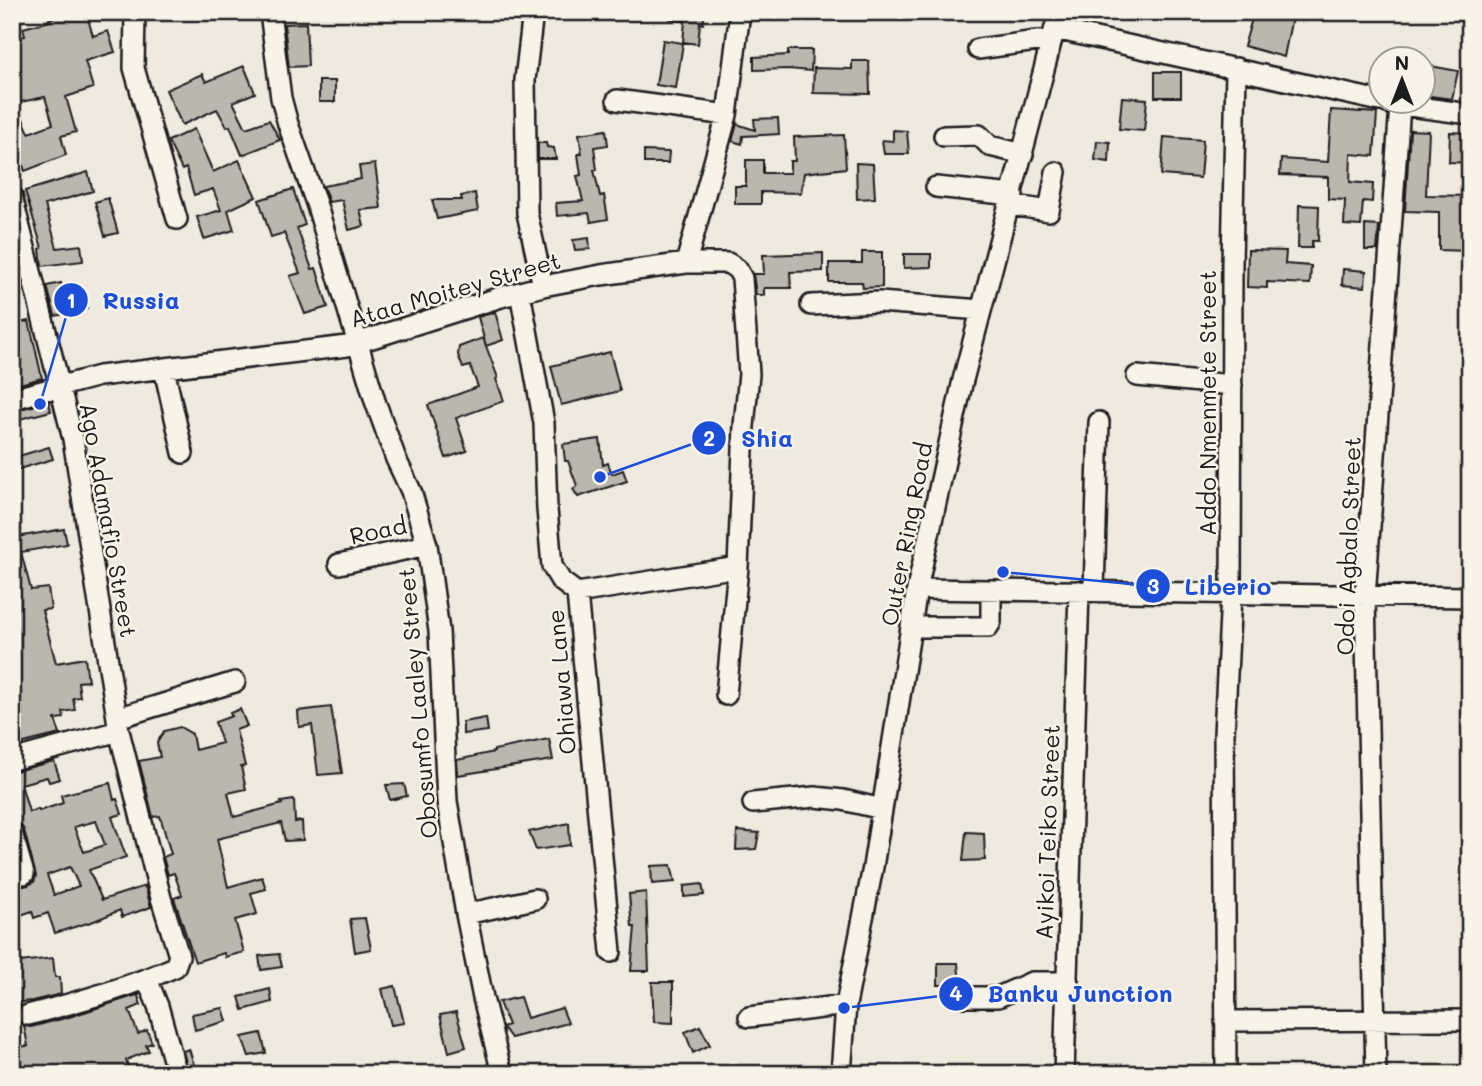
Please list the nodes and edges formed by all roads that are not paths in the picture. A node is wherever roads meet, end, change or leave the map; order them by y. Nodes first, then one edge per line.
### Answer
1 (135, 12) edge
2 (270, 12) edge
3 (533, 12) edge
4 (740, 12) edge
5 (1055, 27) edge
6 (978, 49) dead end
7 (1236, 68) junction
8 (1366, 98) edge
9 (618, 100) dead end
10 (1436, 109) edge
11 (1470, 114) edge
12 (727, 115) junction
13 (1387, 116) edge
14 (944, 136) dead end
15 (1023, 154) junction
16 (1056, 172) dead end
17 (936, 187) dead end
18 (12, 196) edge
19 (1011, 200) junction
20 (177, 219) dead end
21 (686, 263) junction
22 (543, 286) junction
23 (520, 292) junction
24 (811, 305) dead end
25 (981, 310) junction
26 (359, 343) junction
27 (164, 369) junction
28 (1137, 376) dead end
29 (1232, 385) junction
30 (60, 386) junction
31 (12, 399) edge
32 (1098, 422) dead end
33 (183, 453) dead end
34 (427, 545) junction
35 (338, 564) dead end
36 (738, 567) junction
37 (917, 589) junction
38 (991, 590) junction
39 (1086, 591) junction
40 (577, 593) junction
41 (1231, 595) junction
42 (1365, 597) junction
43 (1470, 597) edge
44 (912, 627) junction
45 (235, 682) dead end
46 (726, 695) dead end
47 (118, 725) junction
48 (12, 760) edge
49 (753, 803) dead end
50 (882, 809) junction
51 (12, 834) edge
52 (24, 874) dead end
53 (535, 899) dead end
54 (466, 914) junction
55 (611, 952) dead end
56 (147, 979) junction
57 (1068, 982) junction
58 (964, 997) dead end
59 (846, 1005) junction
60 (28, 1015) dead end
61 (749, 1017) dead end
62 (1375, 1020) junction
63 (1470, 1020) edge
64 (1225, 1021) junction
65 (177, 1074) edge
66 (499, 1074) edge
67 (841, 1074) edge
68 (1064, 1074) edge
69 (1226, 1074) edge
70 (1376, 1074) edge

1 - 20 street
2 - 26 street, Obosumfo Laaley Street
3 - 22 street
4 - 12 street
5 - 6 street
5 - 7 street
5 - 15 street, Outer Ring Road
7 - 8 street
7 - 29 street, Addo Nmenmete Street
9 - 12 street
10 - 11 street
12 - 21 street
13 - 42 street, Odoi Agbalo Street
14 - 15 street
15 - 19 street, Outer Ring Road
16 - 19 street
17 - 19 street
18 - 30 street, Ago Adamafio Street
19 - 25 street, Outer Ring Road
21 - 22 street, Ataa Moitey Street
21 - 36 street, Ataa Moitey Street
22 - 23 street, Ataa Moitey Street
23 - 26 street, Ataa Moitey Street
23 - 40 street, Ohiawa Lane
24 - 25 street
25 - 37 street, Outer Ring Road
26 - 27 street, Ataa Moitey Street
26 - 34 street, Obosumfo Laaley Street
27 - 30 street, Ataa Moitey Street
27 - 33 street
28 - 29 street
29 - 41 street, Addo Nmenmete Street
30 - 31 street, Ataa Moitey Street
30 - 47 street, Ago Adamafio Street
32 - 39 street, Ayikoi Teiko Street
34 - 35 street, Road
34 - 54 street, Obosumfo Laaley Street
36 - 40 street
36 - 46 street, Ataa Moitey Street
37 - 38 street
37 - 44 street, Outer Ring Road
38 - 39 street
38 - 44 street
39 - 41 street
39 - 57 street, Ayikoi Teiko Street
40 - 55 street, Ohiawa Lane
41 - 42 street
41 - 64 street, Addo Nmenmete Street
42 - 43 street
42 - 62 street, Odoi Agbalo Street
44 - 50 street, Outer Ring Road
45 - 47 street
47 - 48 street
47 - 56 street, Ago Adamafio Street
49 - 50 street
50 - 59 street, Outer Ring Road
51 - 52 street
53 - 54 street
54 - 66 street, Obosumfo Laaley Street
56 - 60 street, Ago Adamafio Street
56 - 65 street
57 - 58 street
57 - 68 street, Ayikoi Teiko Street
59 - 61 street
59 - 67 street, Outer Ring Road
62 - 63 street
62 - 64 street
62 - 70 street, Odoi Agbalo Street
64 - 69 street, Addo Nmenmete Street

